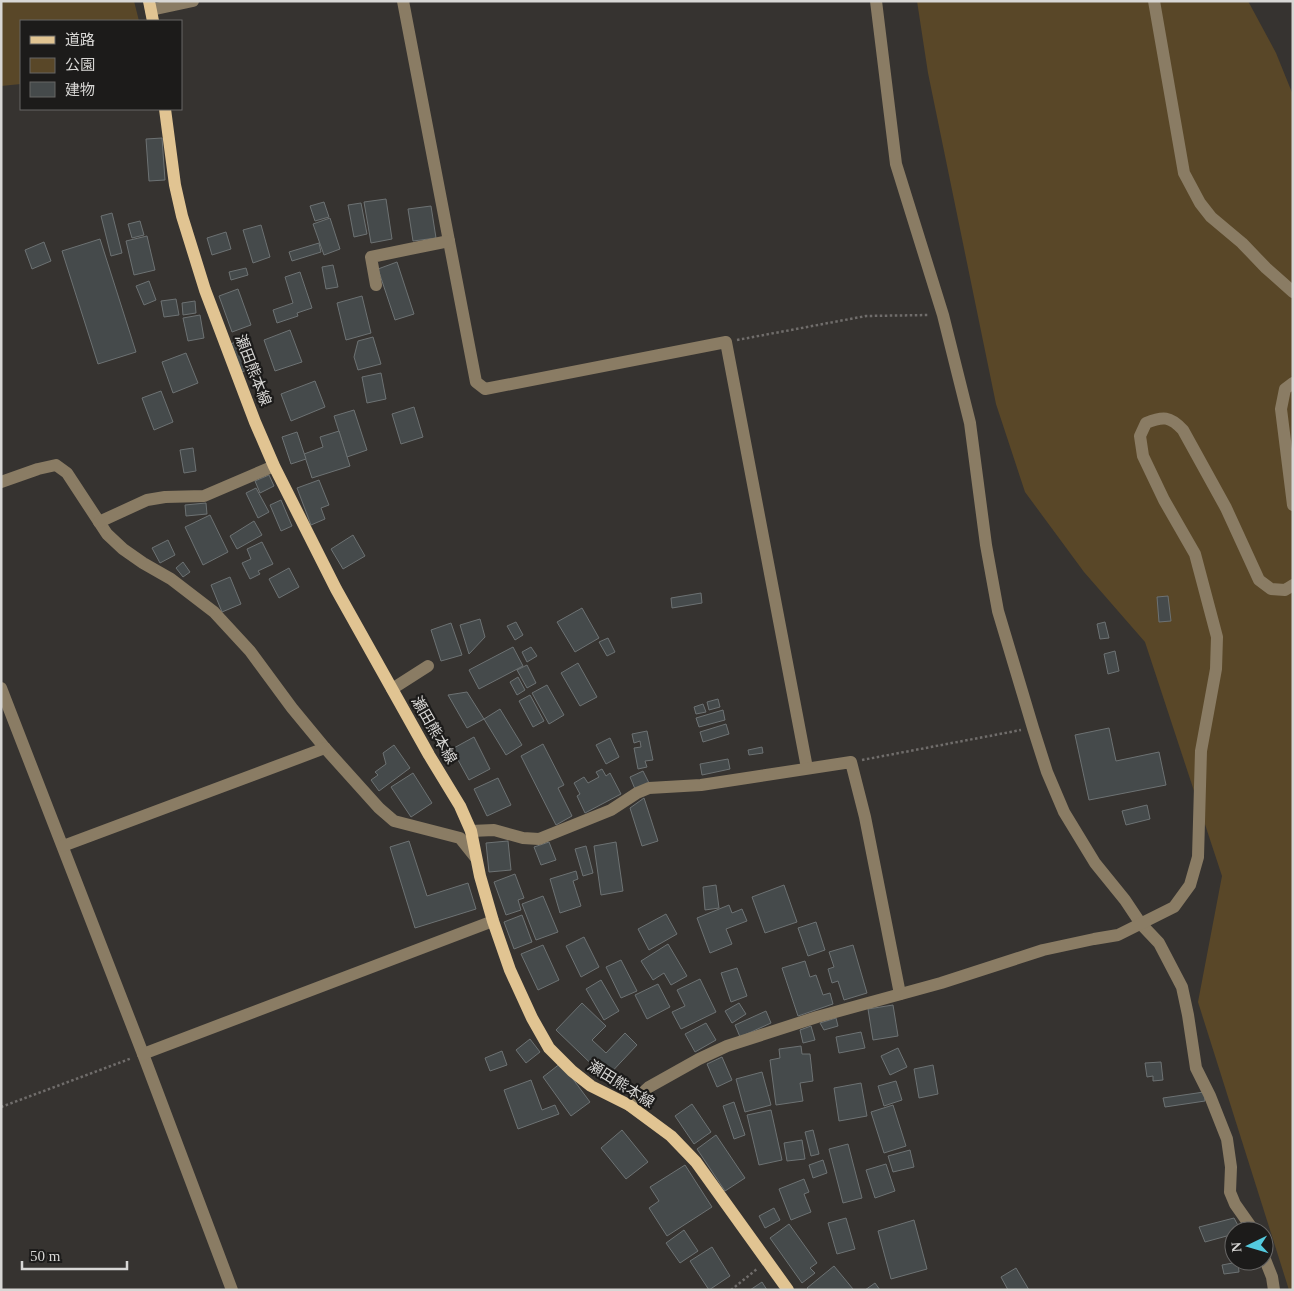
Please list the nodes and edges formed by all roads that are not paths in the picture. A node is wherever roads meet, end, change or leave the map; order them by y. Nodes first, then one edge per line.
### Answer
1 (194, 1) edge
2 (403, 1) edge
3 (876, 1) edge
4 (1154, 1) edge
5 (151, 11) edge
6 (165, 110) edge
7 (450, 241) junction
8 (376, 285) dead end
9 (1293, 292) edge
10 (1293, 383) edge
11 (274, 466) junction
12 (1, 482) edge
13 (1293, 505) edge
14 (99, 522) junction
15 (1293, 585) edge
16 (428, 666) dead end
17 (1, 688) edge
18 (392, 689) junction
19 (325, 748) junction
20 (807, 768) junction
21 (471, 831) junction
22 (63, 846) junction
23 (476, 858) junction
24 (492, 921) junction
25 (1141, 924) junction
26 (900, 994) junction
27 (143, 1054) junction
28 (630, 1105) junction
29 (1247, 1221) edge
30 (1270, 1271) edge
31 (232, 1290) edge
32 (788, 1290) edge
33 (1274, 1290) edge

1 - 5 street
2 - 7 street
3 - 25 street
4 - 9 street
6 - 11 main road, 瀬田熊本線
7 - 8 street
7 - 20 street
10 - 13 street
11 - 14 street
11 - 18 main road, 瀬田熊本線
12 - 14 street
14 - 19 street
15 - 25 street
16 - 18 street
17 - 22 street
18 - 21 main road, 瀬田熊本線
19 - 22 street
19 - 23 street
20 - 21 street
20 - 26 street
21 - 23 main road, 瀬田熊本線
22 - 27 street
23 - 24 main road, 瀬田熊本線
24 - 27 street
24 - 28 main road, 瀬田熊本線
25 - 26 street
25 - 29 street
26 - 28 street
27 - 31 street
28 - 32 main road, 瀬田熊本線
30 - 33 street

